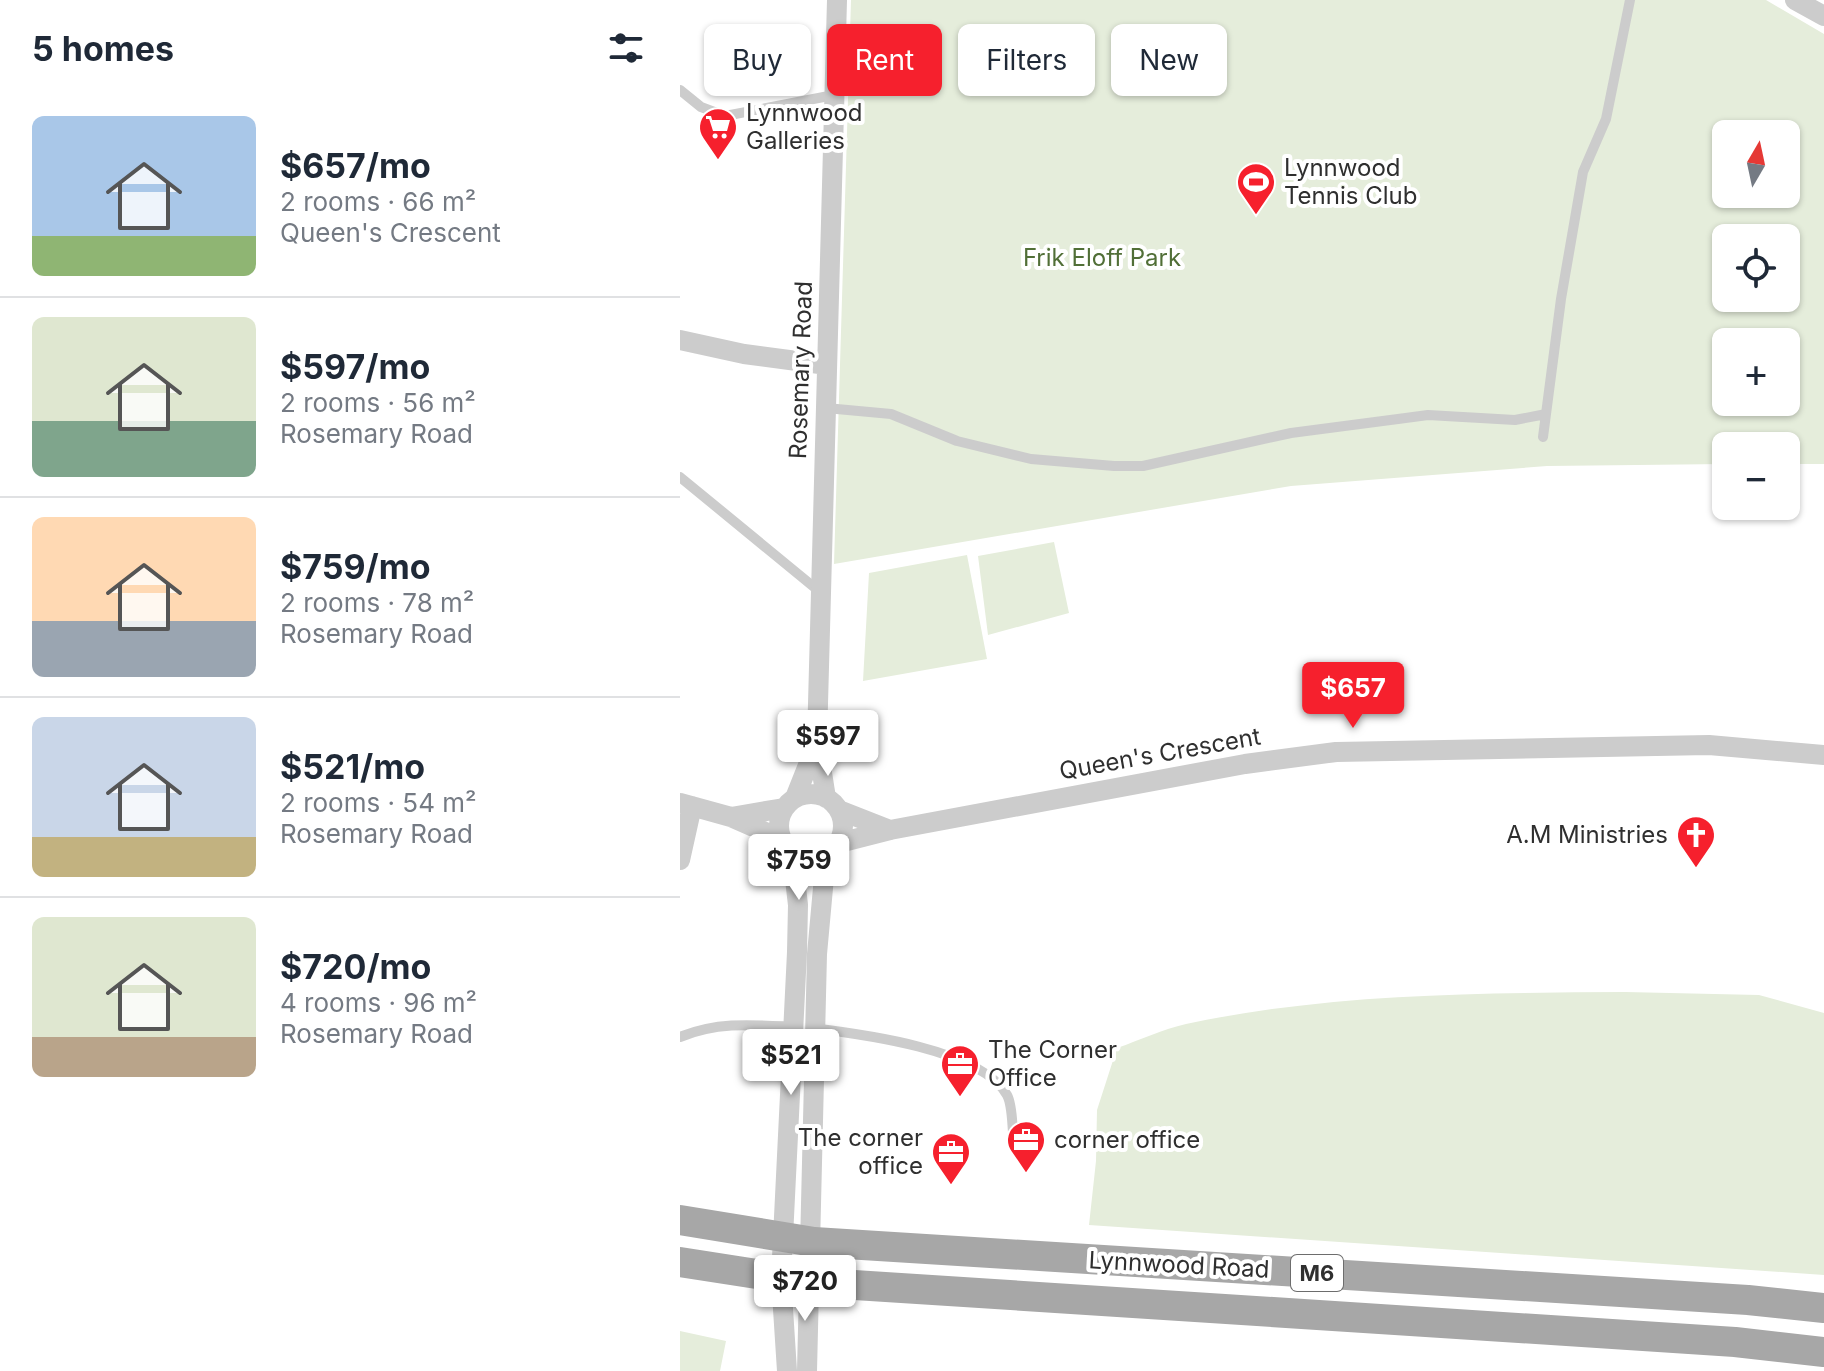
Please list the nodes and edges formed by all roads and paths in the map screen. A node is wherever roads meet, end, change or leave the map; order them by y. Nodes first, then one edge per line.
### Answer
1 (837, 0) edge
2 (1630, 0) edge
3 (836, 24) edge
4 (680, 90) edge
5 (828, 96) edge
6 (834, 96) edge
7 (680, 340) edge
8 (827, 365) junction
9 (826, 408) junction
10 (1546, 414) junction
11 (1543, 437) dead end
12 (680, 477) edge
13 (820, 592) junction
14 (817, 741) junction
15 (1824, 755) edge
16 (790, 803) junction
17 (833, 804) junction
18 (686, 805) edge
19 (731, 817) junction
20 (890, 830) junction
21 (787, 846) junction
22 (832, 849) junction
23 (680, 860) edge
24 (794, 1027) junction
25 (815, 1028) junction
26 (680, 1037) edge
27 (1013, 1132) dead end
28 (680, 1220) edge
29 (796, 1240) junction
30 (680, 1262) edge
31 (794, 1280) junction
32 (1824, 1308) edge
33 (1824, 1352) edge
34 (787, 1371) edge
35 (807, 1371) edge

1 - 3 street, Rosemary Road
2 - 10 lane
4 - 5 lane
6 - 8 street, Rosemary Road
7 - 8 street
8 - 9 street, Rosemary Road
9 - 10 lane
9 - 13 street, Rosemary Road
10 - 11 lane
12 - 13 lane
13 - 14 street, Rosemary Road
14 - 16 street, Rosemary Road
14 - 17 street, Rosemary Road
15 - 20 street, Queen's Crescent
16 - 17 street
16 - 19 street
16 - 21 street
17 - 20 street
17 - 22 street
18 - 19 street
18 - 23 street
19 - 21 street
20 - 22 street, Queen's Crescent
21 - 22 street
21 - 24 street
22 - 25 street
24 - 25 lane
24 - 26 lane
24 - 29 street
25 - 27 lane
25 - 29 street
28 - 29 main road, Lynnwood Road / M6
29 - 31 street
29 - 32 main road, Lynnwood Road / M6
30 - 31 main road, Lynnwood Road / M6
31 - 33 main road, Lynnwood Road / M6
31 - 34 street
31 - 35 street

